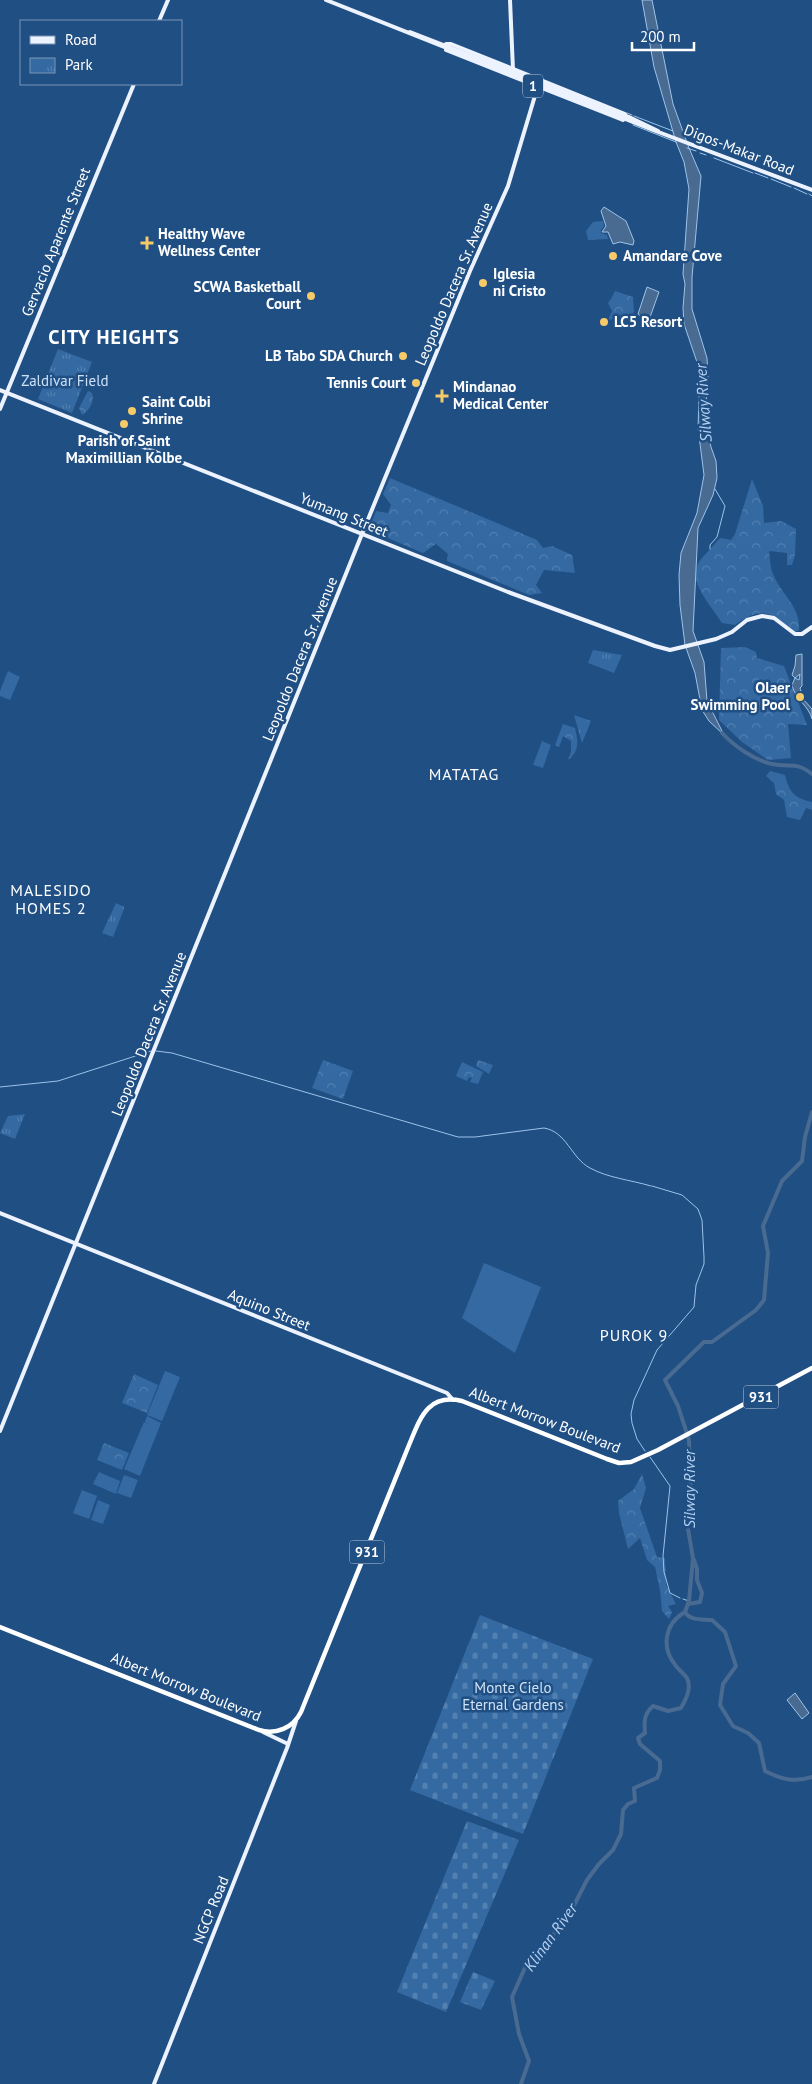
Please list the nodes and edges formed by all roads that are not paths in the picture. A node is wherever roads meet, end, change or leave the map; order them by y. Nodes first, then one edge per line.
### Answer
1 (168, 0) edge
2 (326, 0) edge
3 (510, 0) edge
4 (159, 20) edge
5 (441, 45) junction
6 (513, 69) junction
7 (513, 78) junction
8 (540, 79) junction
9 (134, 85) edge
10 (538, 88) junction
11 (628, 118) junction
12 (812, 190) edge
13 (0, 390) edge
14 (7, 392) junction
15 (0, 409) edge
16 (362, 534) junction
17 (812, 627) edge
18 (0, 1213) edge
19 (75, 1244) junction
20 (812, 1368) edge
21 (453, 1400) junction
22 (0, 1430) edge
23 (0, 1626) edge
24 (296, 1721) junction
25 (261, 1731) junction
26 (288, 1744) junction
27 (154, 2084) edge

1 - 4 main road
2 - 5 main road, Digos-Makar Road / 1
3 - 6 main road
5 - 6 main road, Digos-Makar Road / 1
5 - 7 main road, Digos-Makar Road / 1
5 - 11 main road, Digos-Makar Road / 1
6 - 7 main road
6 - 8 main road, Digos-Makar Road / 1
7 - 10 main road, Digos-Makar Road / 1
8 - 10 main road, Leopoldo Dacera Sr. Avenue
8 - 11 main road, Digos-Makar Road / 1
9 - 14 main road, Gervacio Aparente Street
10 - 11 main road, Digos-Makar Road / 1
10 - 16 main road, Leopoldo Dacera Sr. Avenue
11 - 12 main road, Digos-Makar Road / 1
13 - 14 main road, Yumang Street
14 - 15 main road, Gervacio Aparente Street
14 - 16 main road, Yumang Street
16 - 17 main road, Yumang Street
16 - 19 main road, Leopoldo Dacera Sr. Avenue
18 - 19 main road, Aquino Street
19 - 21 main road, Aquino Street
19 - 22 main road, Leopoldo Dacera Sr. Avenue
20 - 21 highway, Albert Morrow Boulevard / 931
21 - 24 highway, Albert Morrow Boulevard / 931
23 - 25 highway, Albert Morrow Boulevard
24 - 25 highway, Albert Morrow Boulevard
24 - 26 main road, NGCP Road
25 - 26 main road
26 - 27 main road, NGCP Road

